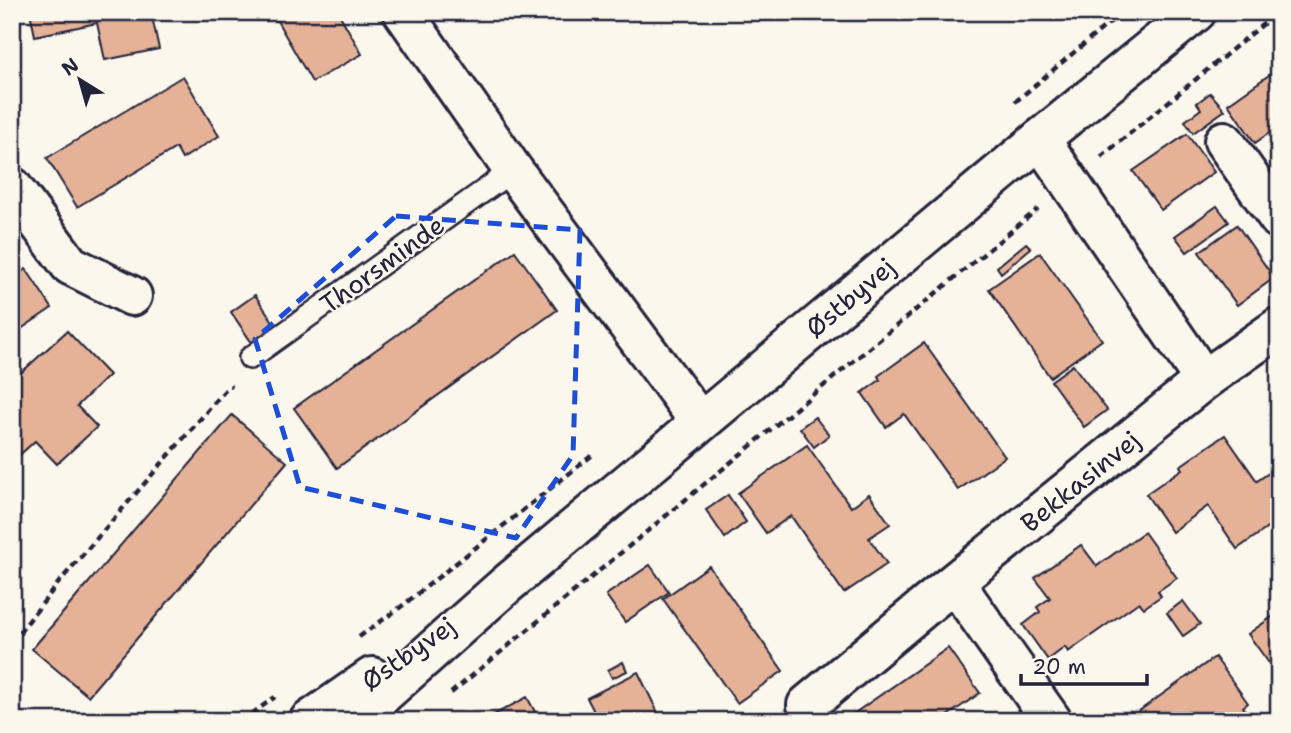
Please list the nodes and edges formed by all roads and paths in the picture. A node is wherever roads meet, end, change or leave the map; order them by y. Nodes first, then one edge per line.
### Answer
1 (403, 12) edge
2 (1196, 12) edge
3 (1278, 12) edge
4 (1040, 139) junction
5 (1224, 141) dead end
6 (513, 170) junction
7 (1070, 183) junction
8 (12, 187) edge
9 (1279, 219) edge
10 (132, 296) dead end
11 (1279, 327) edge
12 (250, 358) dead end
13 (1204, 380) junction
14 (240, 384) dead end
15 (700, 422) junction
16 (956, 583) junction
17 (506, 585) junction
18 (12, 642) edge
19 (450, 694) dead end
20 (807, 705) dead end
21 (309, 721) edge
22 (353, 721) edge
23 (1052, 721) edge

1 - 6 street
2 - 4 street, Østbyvej
3 - 7 path
4 - 7 street
4 - 15 street, Østbyvej
5 - 9 street
6 - 12 lane, Thorsminde
6 - 15 street
7 - 13 street
7 - 19 path
8 - 10 street
11 - 13 street, Bekkasinvej
13 - 16 street, Bekkasinvej
14 - 18 path
15 - 17 street, Østbyvej
16 - 20 street, Bekkasinvej
16 - 23 street
17 - 21 street, Østbyvej
17 - 22 street, Østbyvej

